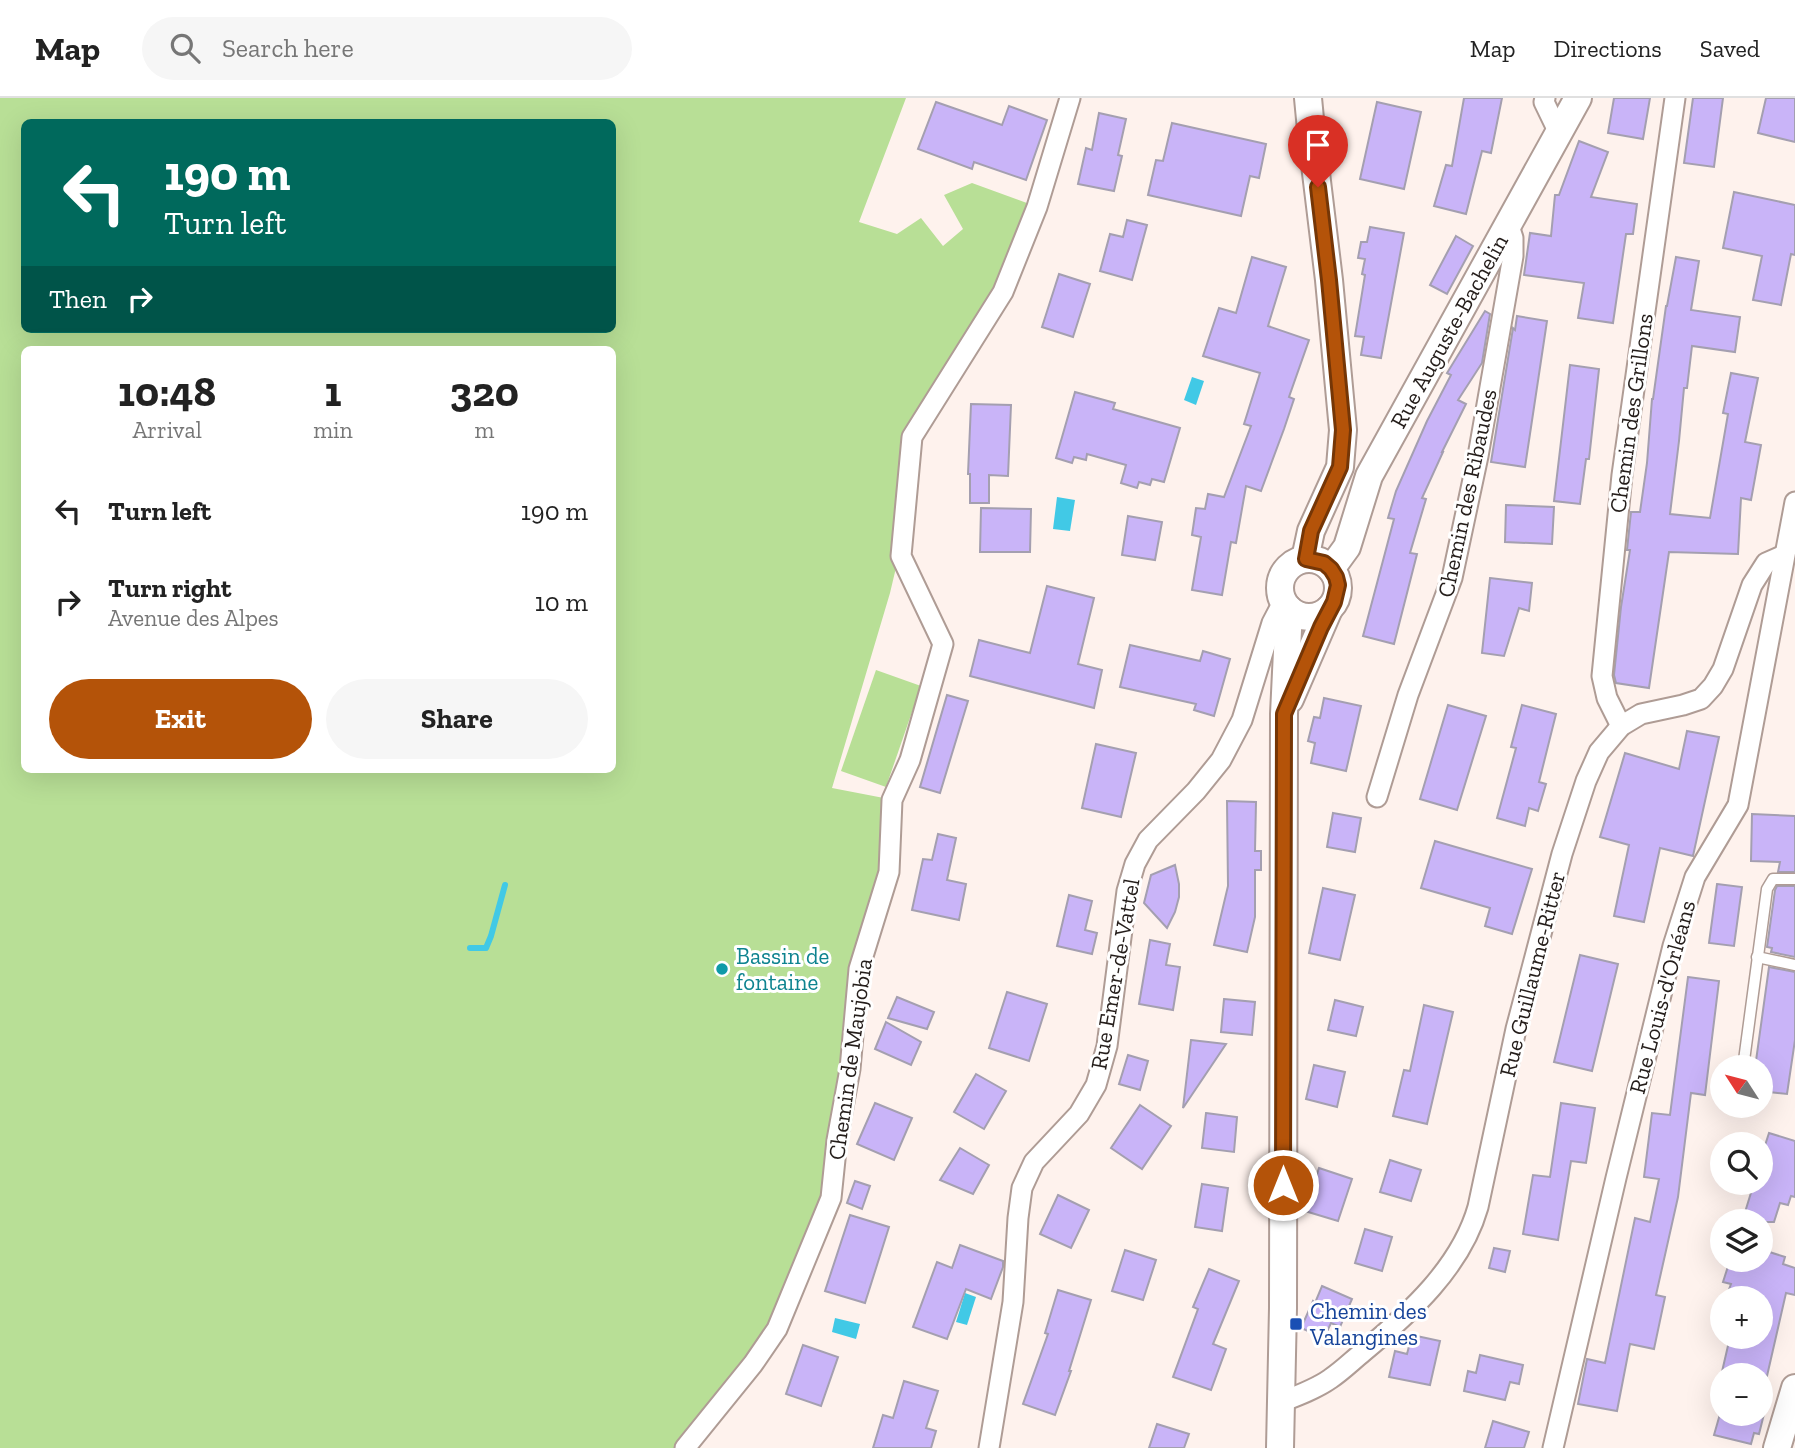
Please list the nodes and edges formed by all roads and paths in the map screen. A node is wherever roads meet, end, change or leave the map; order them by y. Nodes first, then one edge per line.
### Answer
1 (1070, 98) edge
2 (1308, 98) edge
3 (1545, 98) edge
4 (1578, 98) edge
5 (1675, 98) edge
6 (1559, 133) junction
7 (1508, 223) junction
8 (1795, 502) edge
9 (1790, 557) edge
10 (1306, 559) junction
11 (1331, 569) junction
12 (1286, 606) junction
13 (1329, 609) junction
14 (1284, 714) junction
15 (1622, 726) junction
16 (1377, 797) dead end
17 (1795, 879) edge
18 (1757, 957) junction
19 (1795, 965) edge
20 (1745, 1055) edge
21 (1795, 1388) edge
22 (1281, 1402) junction
23 (1277, 1444) edge
24 (685, 1448) edge
25 (989, 1448) edge
26 (1553, 1448) edge
27 (1777, 1448) edge

1 - 24 street, Chemin de Maujobia
2 - 10 main road
3 - 6 street
4 - 6 main road, Rue Auguste-Bachelin
5 - 15 street, Chemin des Grillons
6 - 7 main road, Rue Auguste-Bachelin
7 - 11 main road, Rue Auguste-Bachelin
7 - 16 street, Chemin des Ribaudes
8 - 9 street, Rue Louis-d'Orléans
9 - 15 street, Rue Guillaume-Ritter
9 - 26 street, Rue Louis-d'Orléans
10 - 11 main road
10 - 12 main road
11 - 13 main road
12 - 13 main road
12 - 14 main road
12 - 25 street, Rue Emer-de-Vattel
13 - 14 main road
14 - 22 main road
15 - 22 street, Rue Guillaume-Ritter
17 - 18 lane
18 - 19 lane
18 - 20 lane
21 - 27 main road
22 - 23 main road

